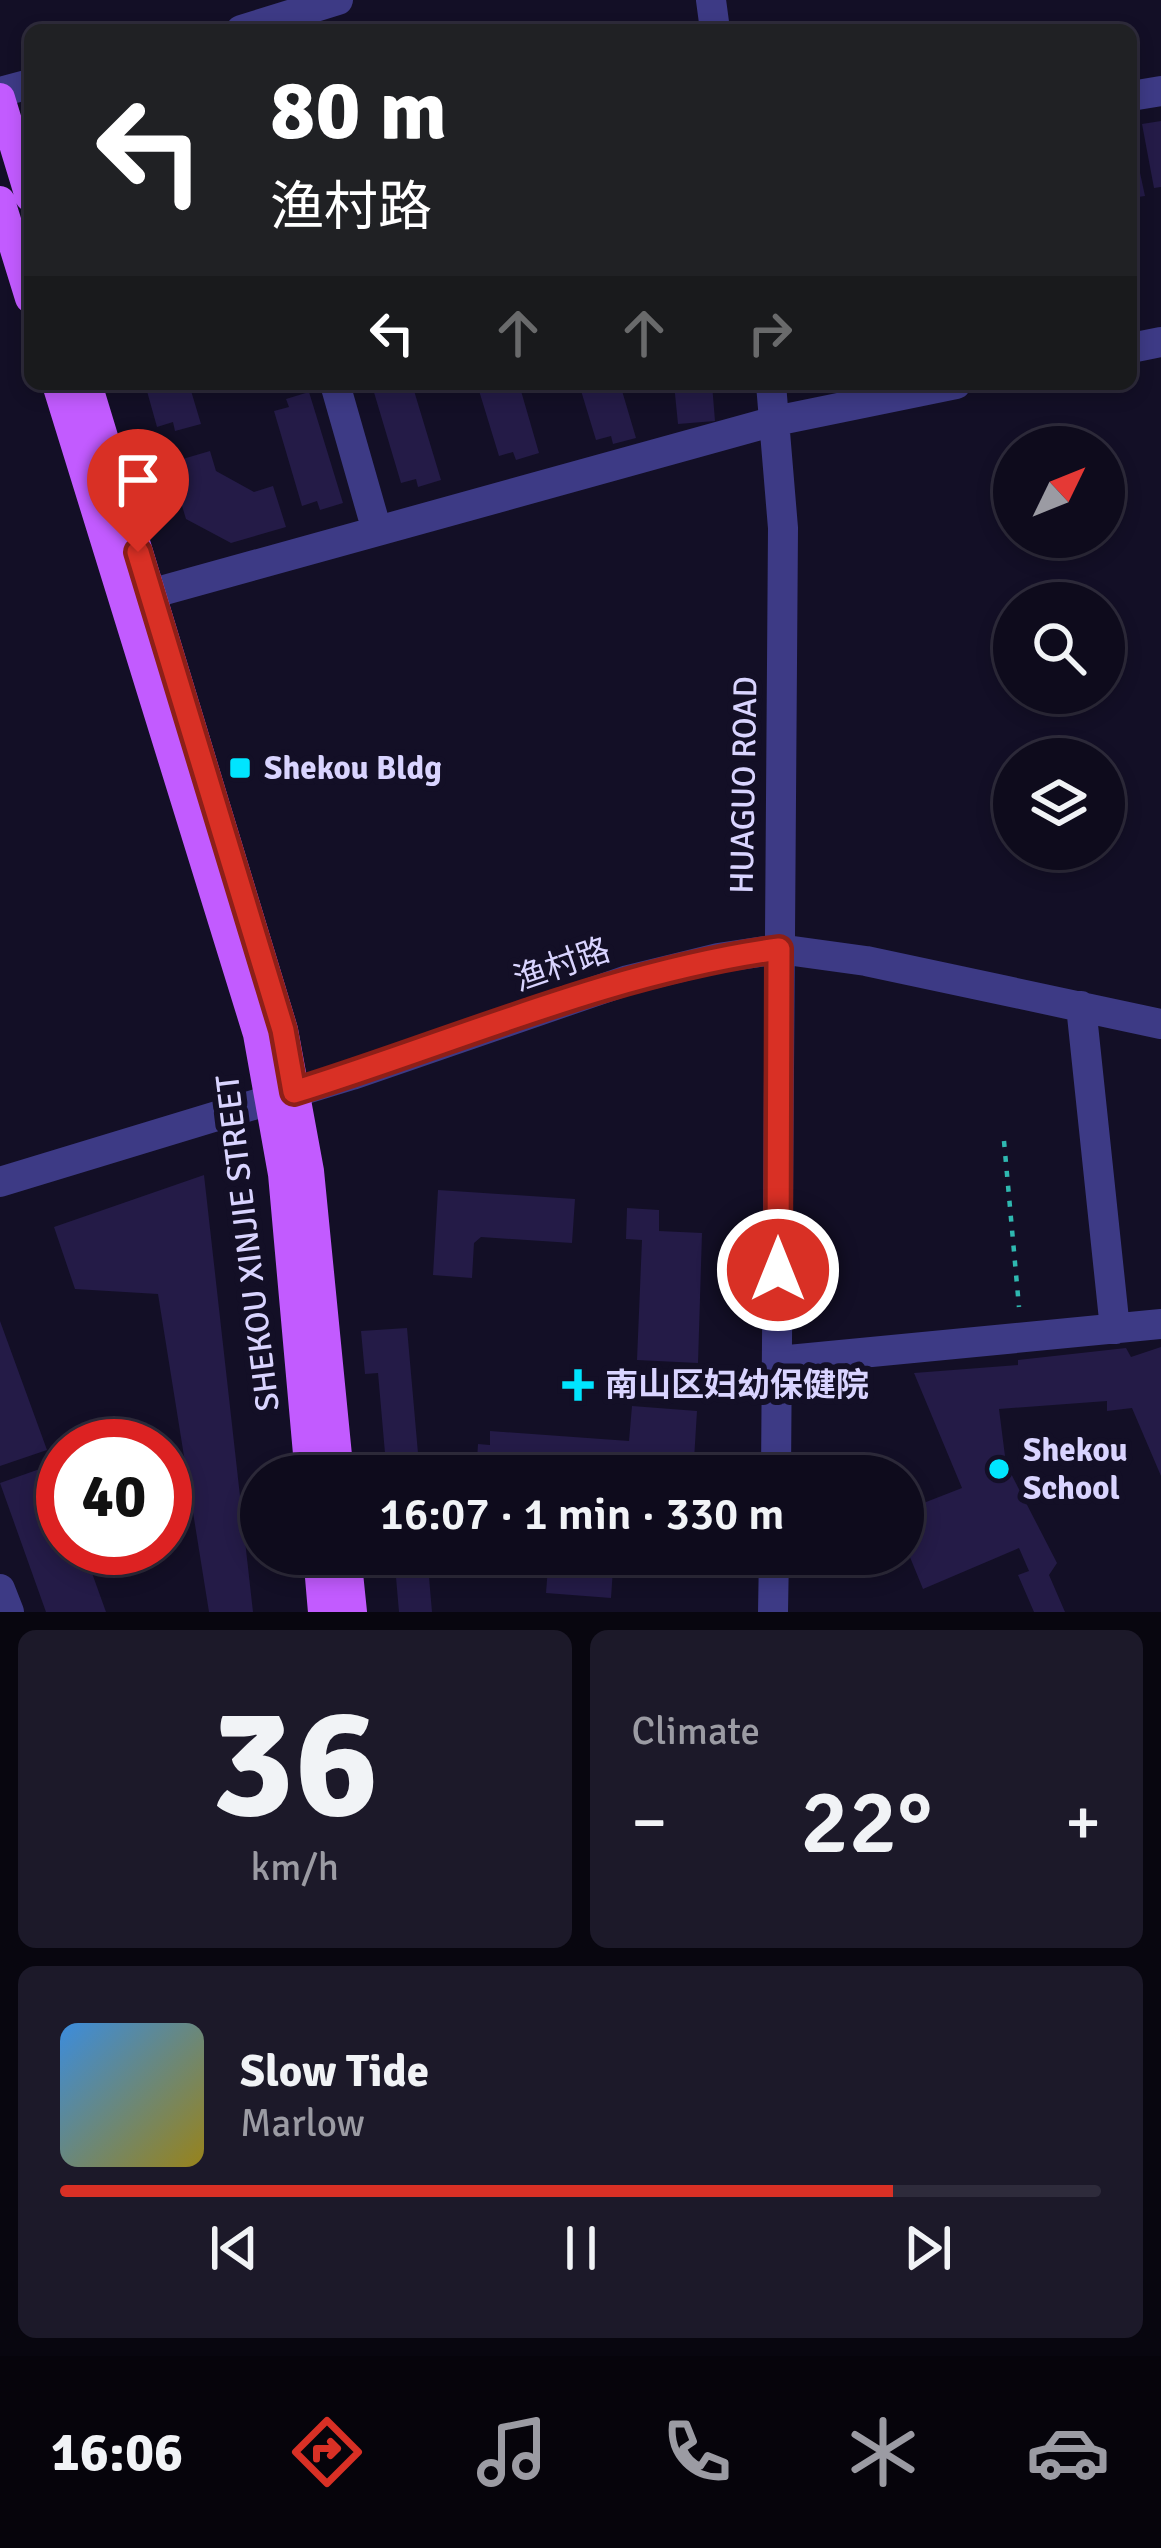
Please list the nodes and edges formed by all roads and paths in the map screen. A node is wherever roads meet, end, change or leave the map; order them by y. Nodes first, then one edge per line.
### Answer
1 (329, 1) edge
2 (259, 24) edge
3 (0, 95) edge
4 (24, 177) edge
5 (0, 201) edge
6 (24, 279) edge
7 (59, 390) edge
8 (89, 390) edge
9 (337, 390) edge
10 (772, 390) edge
11 (927, 390) edge
12 (775, 421) junction
13 (377, 531) junction
14 (150, 594) junction
15 (779, 949) junction
16 (1081, 1006) junction
17 (1161, 1024) edge
18 (282, 1096) junction
19 (1004, 1141) dead end
20 (0, 1182) edge
21 (1161, 1324) edge
22 (1115, 1329) junction
23 (1022, 1336) junction
24 (778, 1361) junction
25 (308, 1455) edge
26 (336, 1455) edge
27 (776, 1455) edge
28 (320, 1575) edge
29 (348, 1575) edge
30 (773, 1575) edge
31 (0, 1589) edge
32 (9, 1612) edge
33 (323, 1612) edge
34 (352, 1612) edge
35 (772, 1612) edge

1 - 2 street
3 - 4 main road
5 - 6 main road
7 - 18 main road, SHEKOU XINJIE STREET
8 - 14 main road, SHEKOU XINJIE STREET
9 - 13 street
10 - 12 street, HUAGUO ROAD
11 - 12 street
12 - 13 street
12 - 15 street, HUAGUO ROAD
13 - 14 street
14 - 18 main road, SHEKOU XINJIE STREET
15 - 16 street, 渔村路
15 - 18 street, 渔村路
15 - 24 street, HUAGUO ROAD
16 - 17 street, 渔村路
16 - 22 street
18 - 20 street, 渔村路
18 - 25 main road, SHEKOU XINJIE STREET
18 - 26 main road, SHEKOU XINJIE STREET
19 - 23 path
21 - 22 street
22 - 23 street
23 - 24 street
24 - 27 street, HUAGUO ROAD
28 - 33 main road
29 - 34 main road
30 - 35 street
31 - 32 street

